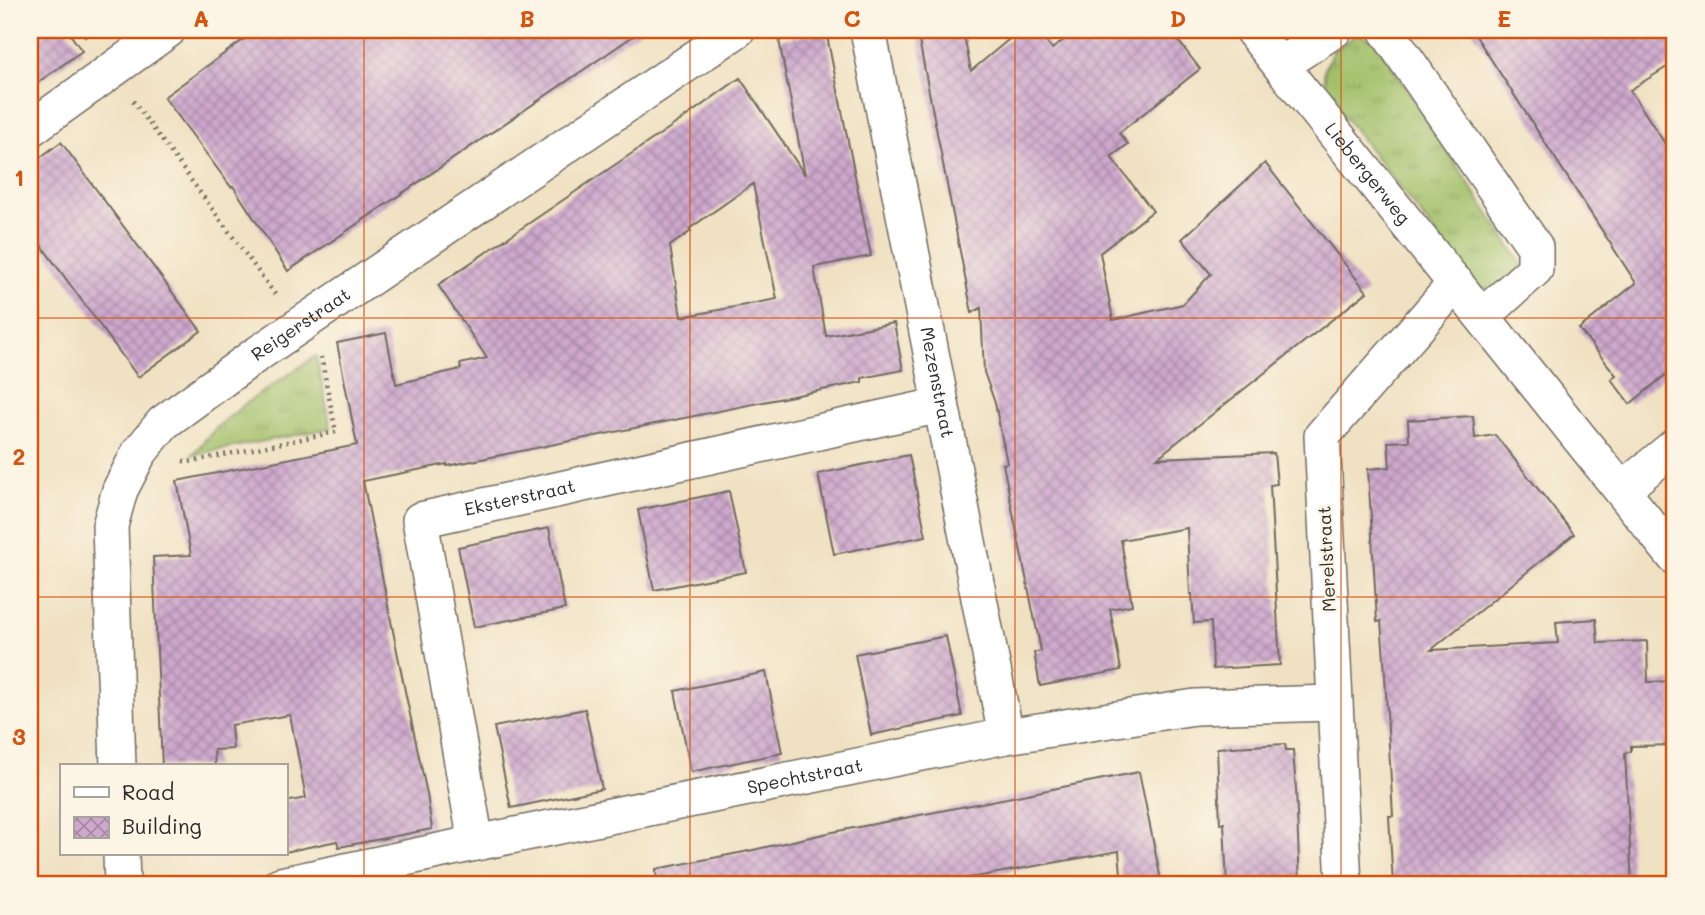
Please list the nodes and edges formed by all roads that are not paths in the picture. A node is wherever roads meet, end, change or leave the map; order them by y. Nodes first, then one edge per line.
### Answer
1 (168, 30) edge
2 (737, 30) edge
3 (868, 30) edge
4 (1252, 30) edge
5 (1334, 30) edge
6 (1386, 30) edge
7 (1280, 65) junction
8 (30, 129) edge
9 (1456, 284) junction
10 (1483, 316) junction
11 (942, 405) junction
12 (1675, 446) edge
13 (1622, 490) junction
14 (1675, 556) edge
15 (1334, 703) junction
16 (1006, 736) junction
17 (118, 764) edge
18 (476, 843) junction
19 (121, 856) edge
20 (122, 885) edge
21 (280, 885) edge
22 (1344, 885) edge

1 - 8 street
2 - 17 street, Reigerstraat
3 - 11 street, Mezenstraat
4 - 7 street, Liebergerweg
5 - 7 street
6 - 10 street
7 - 9 street, Liebergerweg
9 - 10 street, Liebergerweg
9 - 15 street, Merelstraat
10 - 13 street, Liebergerweg
11 - 16 street, Mezenstraat
11 - 18 street, Eksterstraat
12 - 13 street
13 - 14 street, Liebergerweg
15 - 16 street, Spechtstraat
15 - 22 street, Merelstraat
16 - 18 street, Spechtstraat
18 - 21 street, Spechtstraat
19 - 20 street

